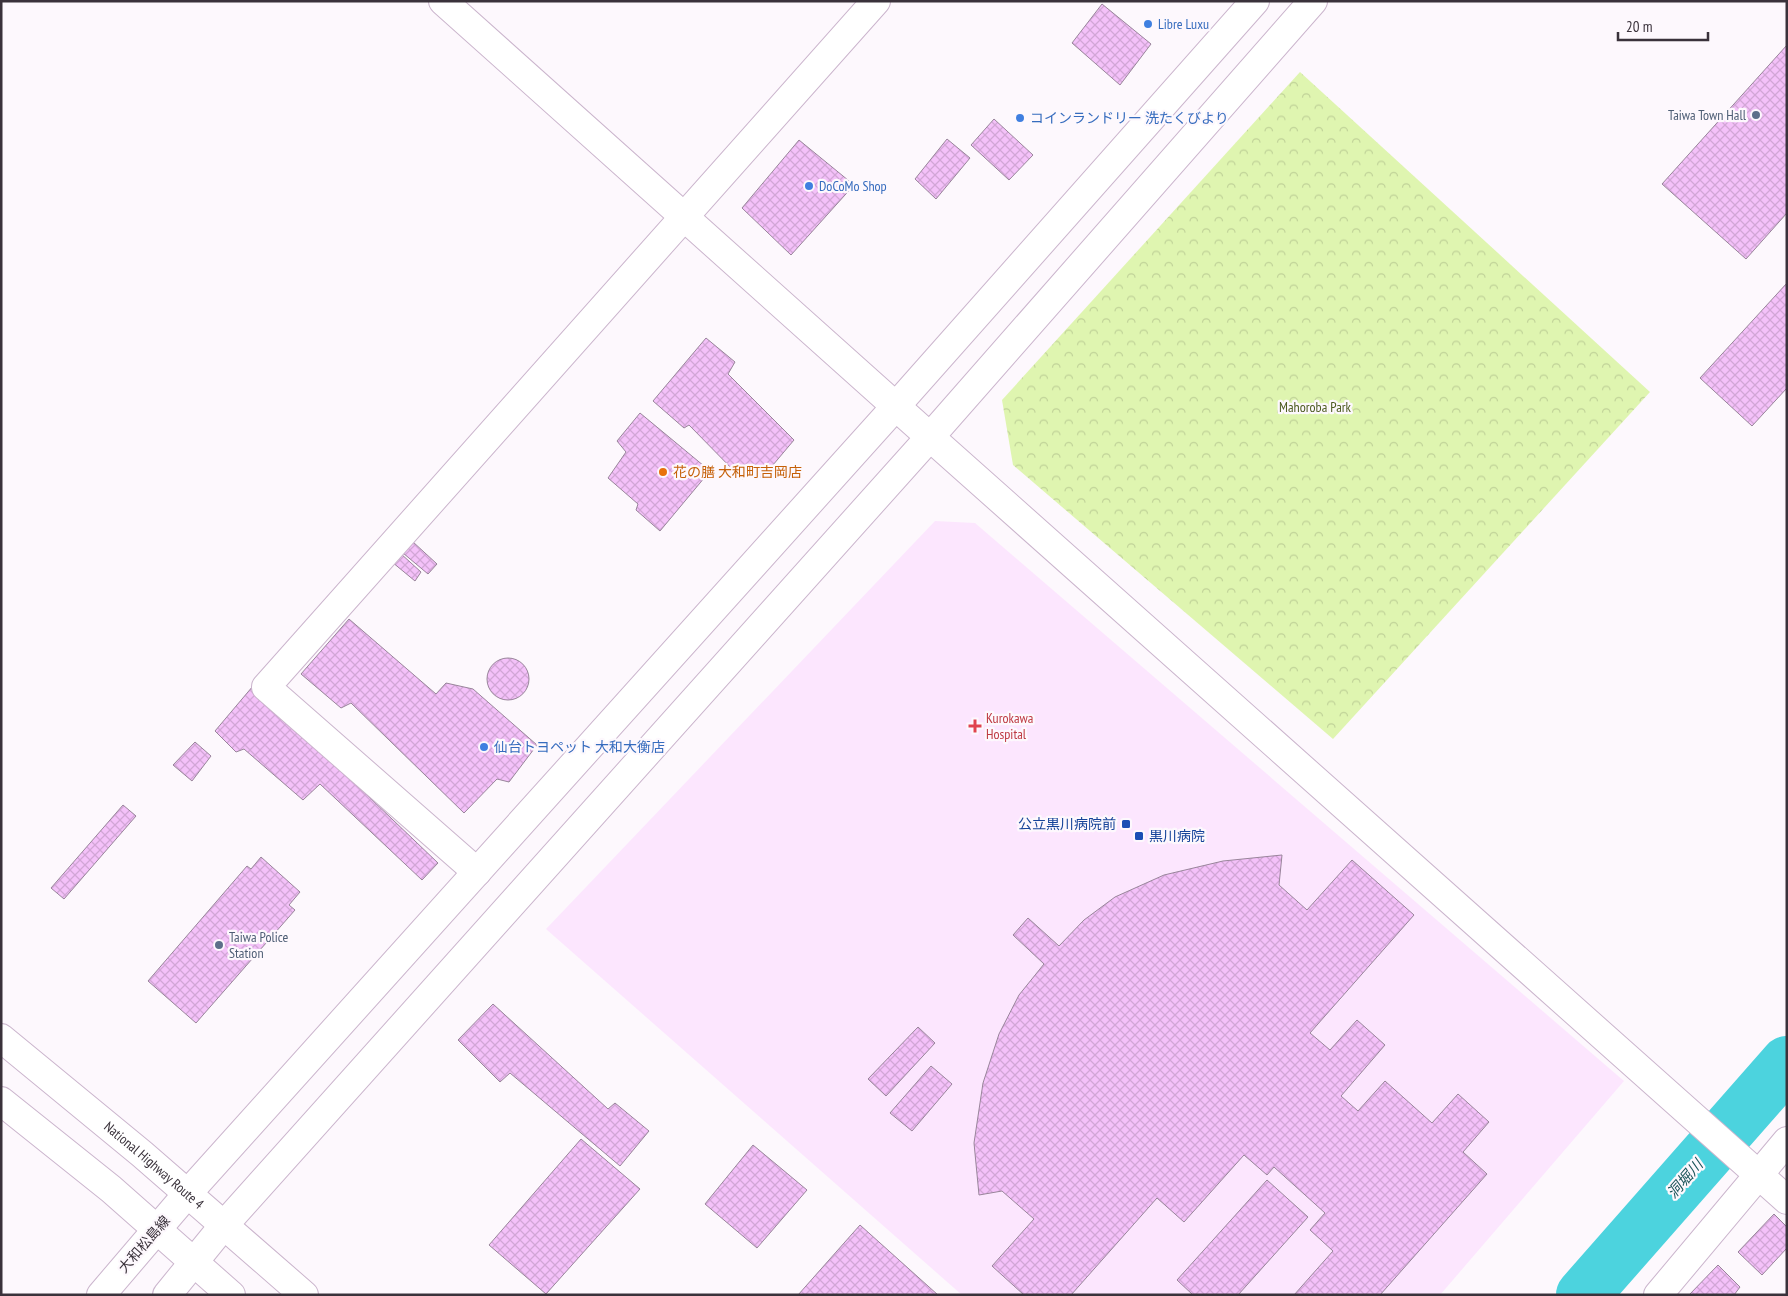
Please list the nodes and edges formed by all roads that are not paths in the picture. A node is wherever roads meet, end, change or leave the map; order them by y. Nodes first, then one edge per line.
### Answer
1 (443, 1) edge
2 (876, 1) edge
3 (1255, 1) edge
4 (1312, 1) edge
5 (684, 218) junction
6 (896, 406) junction
7 (930, 437) junction
8 (477, 872) junction
9 (1, 1038) edge
10 (1, 1101) edge
11 (1787, 1142) edge
12 (1759, 1174) junction
13 (188, 1193) junction
14 (1787, 1200) edge
15 (224, 1225) junction
16 (157, 1229) junction
17 (194, 1262) junction
18 (101, 1295) edge
19 (167, 1295) edge
20 (231, 1295) edge
21 (304, 1295) edge
22 (1658, 1295) edge

1 - 5 main road
2 - 5 main road
3 - 6 main road, 大和松島線
4 - 7 main road
5 - 6 main road
5 - 8 main road
6 - 7 main road
6 - 8 main road, 大和松島線
7 - 12 main road
7 - 15 main road
8 - 13 main road, 大和松島線
9 - 13 main road, National Highway Route 4
10 - 16 main road
11 - 12 main road
12 - 14 main road
12 - 22 main road
13 - 15 main road, National Highway Route 4
13 - 16 main road, 大和松島線
15 - 17 main road
15 - 21 main road, National Highway Route 4
16 - 17 main road
16 - 18 main road, 大和松島線
17 - 19 main road
17 - 20 main road

